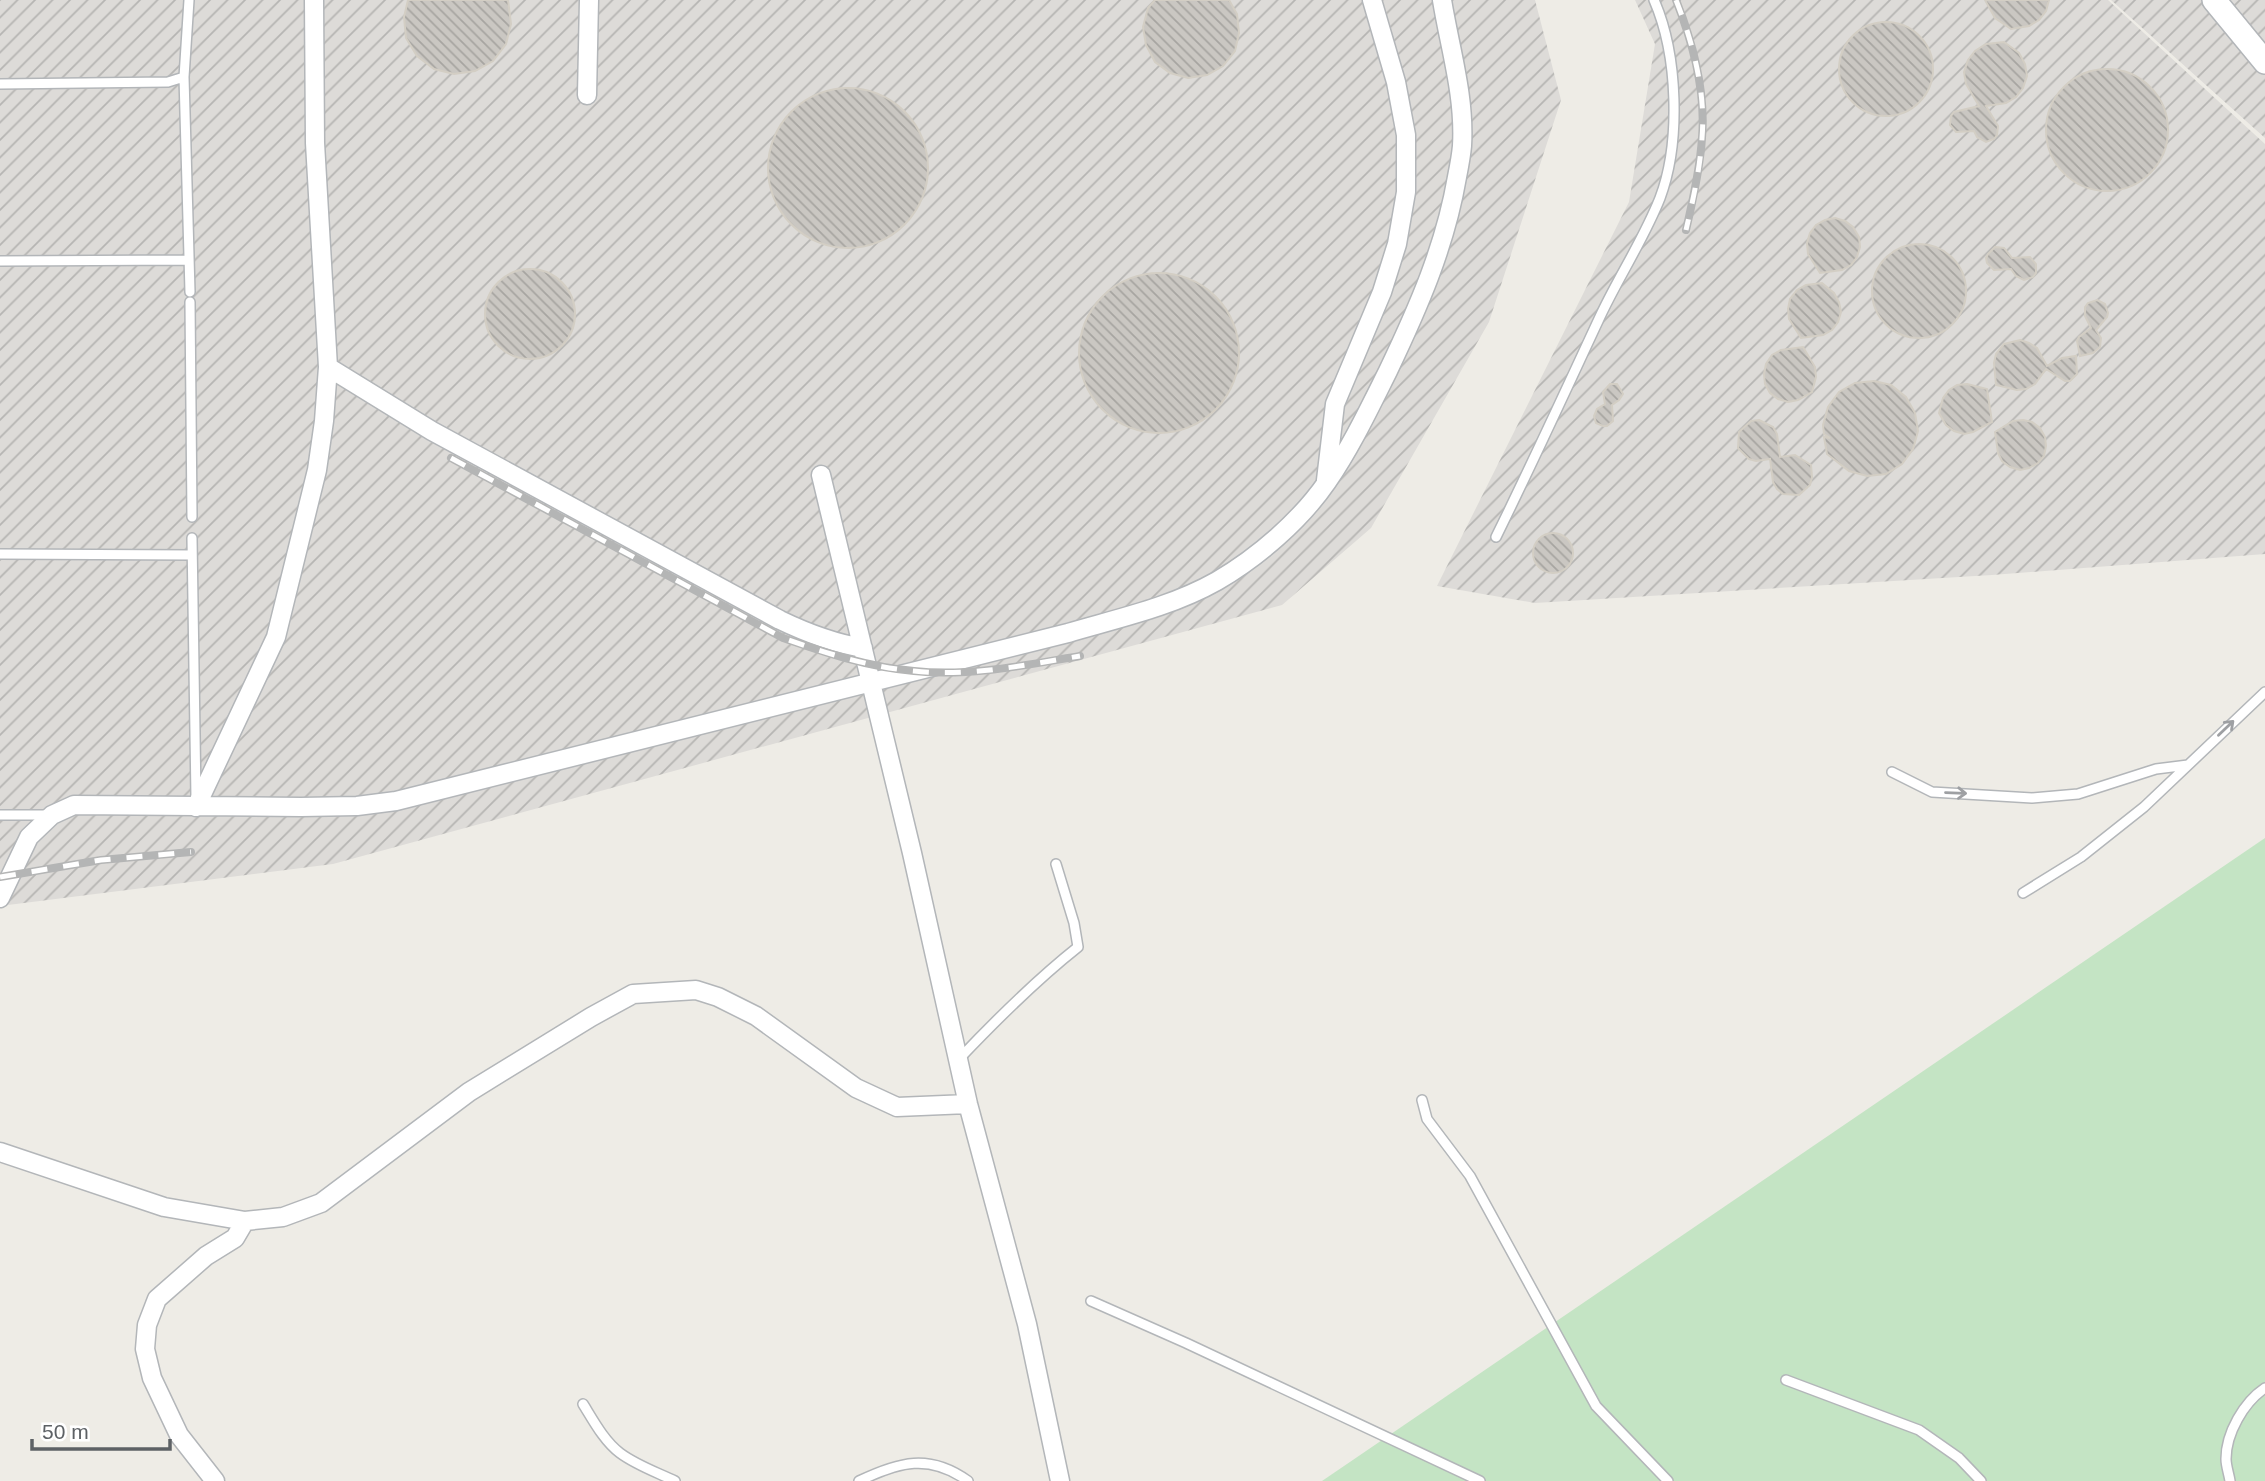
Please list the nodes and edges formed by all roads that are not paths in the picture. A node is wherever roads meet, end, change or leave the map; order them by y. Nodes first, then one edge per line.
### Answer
1 (188, 0) edge
2 (314, 0) edge
3 (589, 0) edge
4 (1372, 0) edge
5 (1442, 0) edge
6 (1654, 0) edge
7 (2214, 0) edge
8 (2265, 62) edge
9 (184, 77) junction
10 (0, 84) edge
11 (587, 95) dead end
12 (189, 260) junction
13 (0, 261) edge
14 (328, 367) junction
15 (821, 475) dead end
16 (1326, 484) junction
17 (192, 517) dead end
18 (1496, 537) dead end
19 (192, 538) dead end
20 (0, 554) edge
21 (192, 555) junction
22 (863, 649) junction
23 (871, 683) junction
24 (2265, 692) edge
25 (2188, 765) junction
26 (1892, 772) dead end
27 (196, 807) junction
28 (0, 815) edge
29 (52, 815) junction
30 (1056, 864) dead end
31 (2023, 893) dead end
32 (0, 898) edge
33 (958, 1060) junction
34 (1422, 1100) dead end
35 (968, 1104) junction
36 (0, 1152) edge
37 (245, 1221) junction
38 (1091, 1301) dead end
39 (1786, 1380) dead end
40 (2265, 1388) edge
41 (583, 1404) dead end
42 (215, 1481) edge
43 (675, 1481) edge
44 (859, 1481) edge
45 (968, 1481) edge
46 (1060, 1481) edge
47 (1480, 1481) edge
48 (1668, 1481) edge
49 (1981, 1481) edge
50 (2230, 1481) edge

1 - 9 lane
2 - 14 street
3 - 11 street
4 - 16 street
5 - 16 street
6 - 18 lane
7 - 8 street
9 - 10 lane
9 - 12 lane
12 - 13 lane
12 - 17 lane
14 - 22 street
14 - 27 street
15 - 22 street
16 - 23 street
19 - 21 lane
20 - 21 lane
21 - 27 lane
22 - 23 street
23 - 27 street
23 - 33 street
25 -> 24 lane
26 -> 25 lane
25 - 31 lane
27 - 29 street
28 - 29 lane
29 - 32 street
30 - 33 lane
33 - 35 street
34 - 48 lane
35 - 37 street
35 - 46 street
36 - 37 street
37 - 42 street
38 - 47 lane
39 - 49 lane
40 - 50 lane
41 - 43 lane
44 - 45 lane

